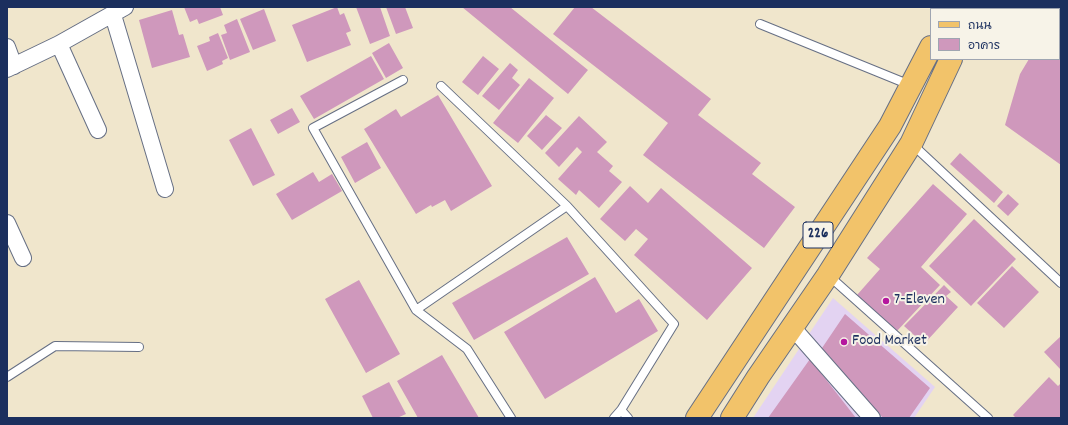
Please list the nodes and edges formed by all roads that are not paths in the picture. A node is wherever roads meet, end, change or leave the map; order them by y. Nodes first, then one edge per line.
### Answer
1 (119, 11) edge
2 (760, 24) dead end
3 (59, 44) junction
4 (7, 47) edge
5 (930, 49) edge
6 (952, 60) edge
7 (10, 67) edge
8 (403, 80) dead end
9 (911, 85) junction
10 (441, 86) dead end
11 (98, 130) dead end
12 (911, 144) junction
13 (165, 189) dead end
14 (567, 206) junction
15 (7, 223) edge
16 (23, 258) dead end
17 (828, 274) junction
18 (1061, 283) edge
19 (416, 310) junction
20 (792, 328) junction
21 (139, 347) dead end
22 (7, 377) edge
23 (621, 410) junction
24 (511, 418) edge
25 (614, 418) edge
26 (628, 418) edge
27 (696, 418) edge
28 (732, 418) edge
29 (872, 418) edge
30 (988, 418) edge

1 - 3 street
1 - 13 street
2 - 9 lane
3 - 7 street
3 - 11 street
4 - 7 street
5 - 9 main road, 226
6 - 12 main road, 226
8 - 19 lane
9 - 27 main road, 226
10 - 14 lane
12 - 17 main road, 226
12 - 18 lane
14 - 19 lane
14 - 23 lane
15 - 16 street
17 - 20 main road, 226
17 - 30 lane
19 - 24 lane
20 - 28 main road, 226
20 - 29 street
21 - 22 lane
23 - 25 lane
23 - 26 lane

